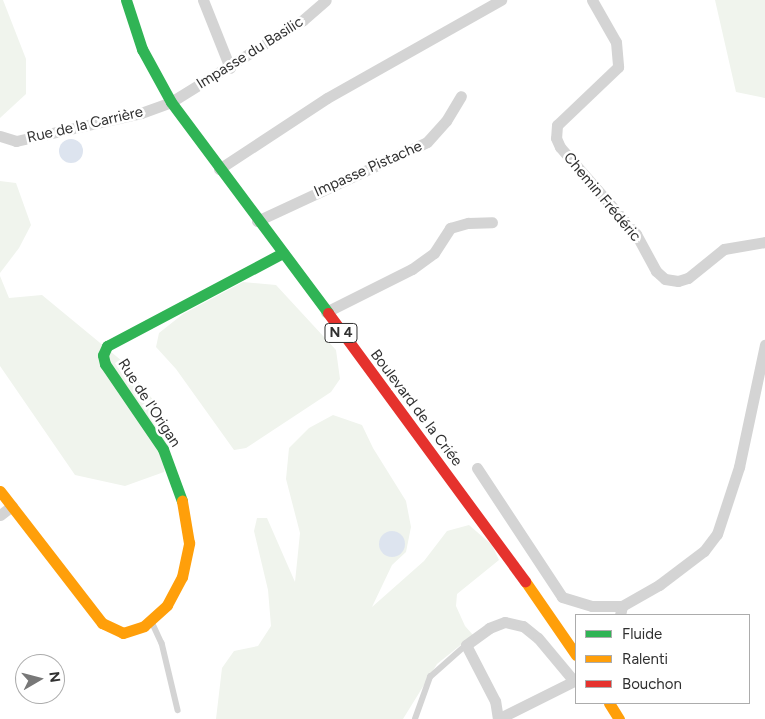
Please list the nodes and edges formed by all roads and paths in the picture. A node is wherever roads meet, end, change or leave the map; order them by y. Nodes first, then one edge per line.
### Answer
1 (126, 0) edge
2 (203, 0) edge
3 (326, 0) edge
4 (501, 0) edge
5 (592, 0) edge
6 (230, 68) junction
7 (461, 96) dead end
8 (171, 102) junction
9 (0, 136) edge
10 (219, 169) junction
11 (257, 222) junction
12 (492, 222) dead end
13 (765, 242) edge
14 (283, 253) junction
15 (326, 312) junction
16 (765, 345) edge
17 (476, 468) dead end
18 (0, 491) edge
19 (12, 506) junction
20 (0, 515) edge
21 (514, 527) junction
22 (495, 538) junction
23 (621, 610) edge
24 (151, 620) junction
25 (466, 645) junction
26 (575, 654) edge
27 (575, 680) edge
28 (610, 704) edge
29 (178, 710) dead end
30 (415, 719) edge
31 (498, 719) edge
32 (620, 719) edge

1 - 8 main road, Boulevard de la Criée / N 4
2 - 6 street
3 - 6 street, Impasse du Basilic
4 - 10 street
5 - 13 street, Chemin Frédéric
6 - 8 street, Impasse du Basilic
7 - 11 street, Impasse Pistache
8 - 9 street, Rue de la Carrière
8 - 10 main road, Boulevard de la Criée / N 4
10 - 11 main road, Boulevard de la Criée / N 4
11 - 14 main road, Boulevard de la Criée / N 4
12 - 15 street
14 - 15 main road, Boulevard de la Criée / N 4
14 - 24 main road, Rue de l'Origan
15 - 22 main road, Boulevard de la Criée / N 4
16 - 23 street
17 - 21 street
18 - 19 main road, Rue de l'Origan
19 - 20 street
19 - 24 main road, Rue de l'Origan
21 - 22 street
21 - 23 street
22 - 26 main road, Boulevard de la Criée / N 4
24 - 29 lane
25 - 27 street
25 - 30 lane
25 - 31 street
27 - 31 street
28 - 32 main road

